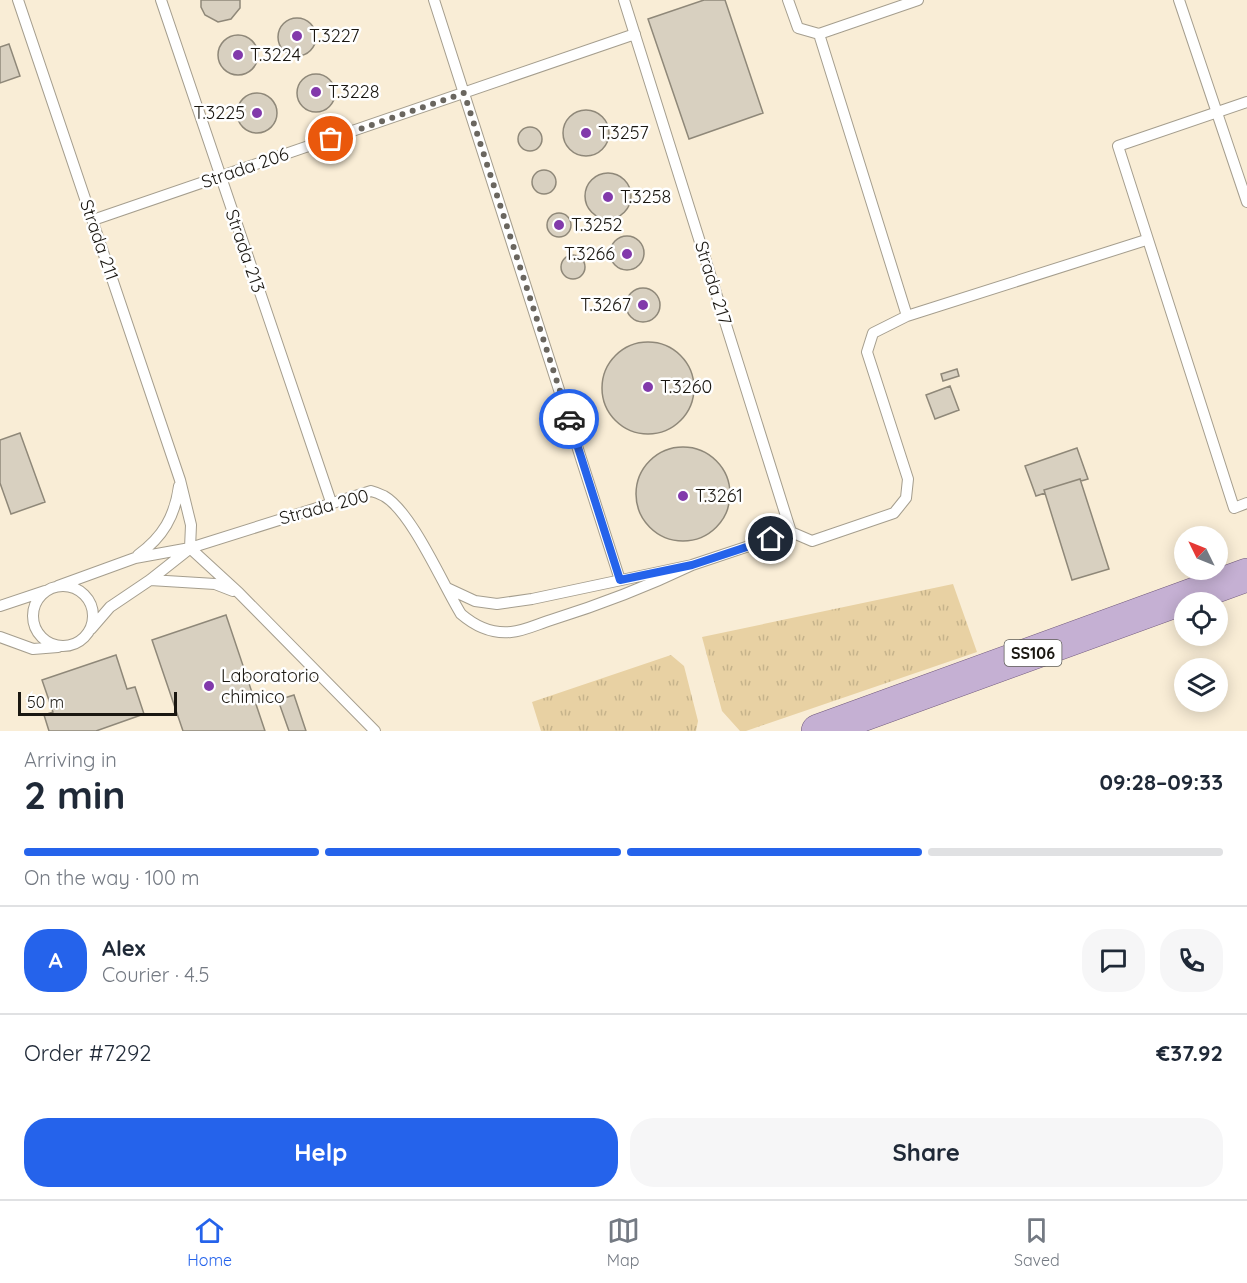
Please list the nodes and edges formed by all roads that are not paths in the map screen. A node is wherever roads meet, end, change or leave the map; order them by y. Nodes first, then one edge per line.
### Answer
1 (18, 0) edge
2 (161, 0) edge
3 (434, 0) edge
4 (624, 0) edge
5 (788, 0) edge
6 (918, 0) edge
7 (1179, 0) edge
8 (635, 34) junction
9 (819, 34) junction
10 (464, 93) junction
11 (1247, 102) edge
12 (1218, 112) junction
13 (220, 177) junction
14 (1247, 202) edge
15 (93, 220) junction
16 (1146, 240) junction
17 (907, 316) junction
18 (180, 480) junction
19 (331, 502) junction
20 (1247, 503) edge
21 (791, 532) junction
22 (190, 548) junction
23 (135, 558) junction
24 (692, 565) junction
25 (1247, 575) edge
26 (150, 580) junction
27 (620, 580) junction
28 (53, 588) junction
29 (447, 588) junction
30 (239, 593) junction
31 (0, 606) edge
32 (88, 633) junction
33 (0, 637) edge
34 (62, 646) junction
35 (375, 731) edge
36 (818, 731) edge

1 - 15 lane, Strada 211
2 - 13 lane, Strada 213
3 - 10 lane
4 - 8 lane, Strada 217
5 - 9 lane
6 - 9 lane
7 - 12 lane
8 - 10 lane, Strada 206
8 - 21 lane, Strada 217
9 - 17 lane
10 - 13 lane, Strada 206
10 - 27 lane
11 - 12 lane
12 - 14 lane
12 - 16 lane
13 - 15 lane, Strada 206
13 - 19 lane, Strada 213
15 - 18 lane, Strada 211
16 - 17 lane
16 - 20 lane
17 - 21 lane
18 - 22 lane, Strada 211
18 - 23 lane, Strada 211
19 - 22 lane, Strada 200
19 - 29 lane, Strada 200
21 - 24 lane, Strada 200
22 - 23 lane
22 - 26 lane
22 - 30 lane
23 - 28 lane
24 - 27 lane, Strada 200
24 - 29 lane, Strada 200
25 - 36 main road, SS106
26 - 30 lane
26 - 32 lane
27 - 29 lane, Strada 200
28 - 31 lane
28 - 32 lane
28 - 34 lane
30 - 35 lane
32 - 34 lane
33 - 34 lane

